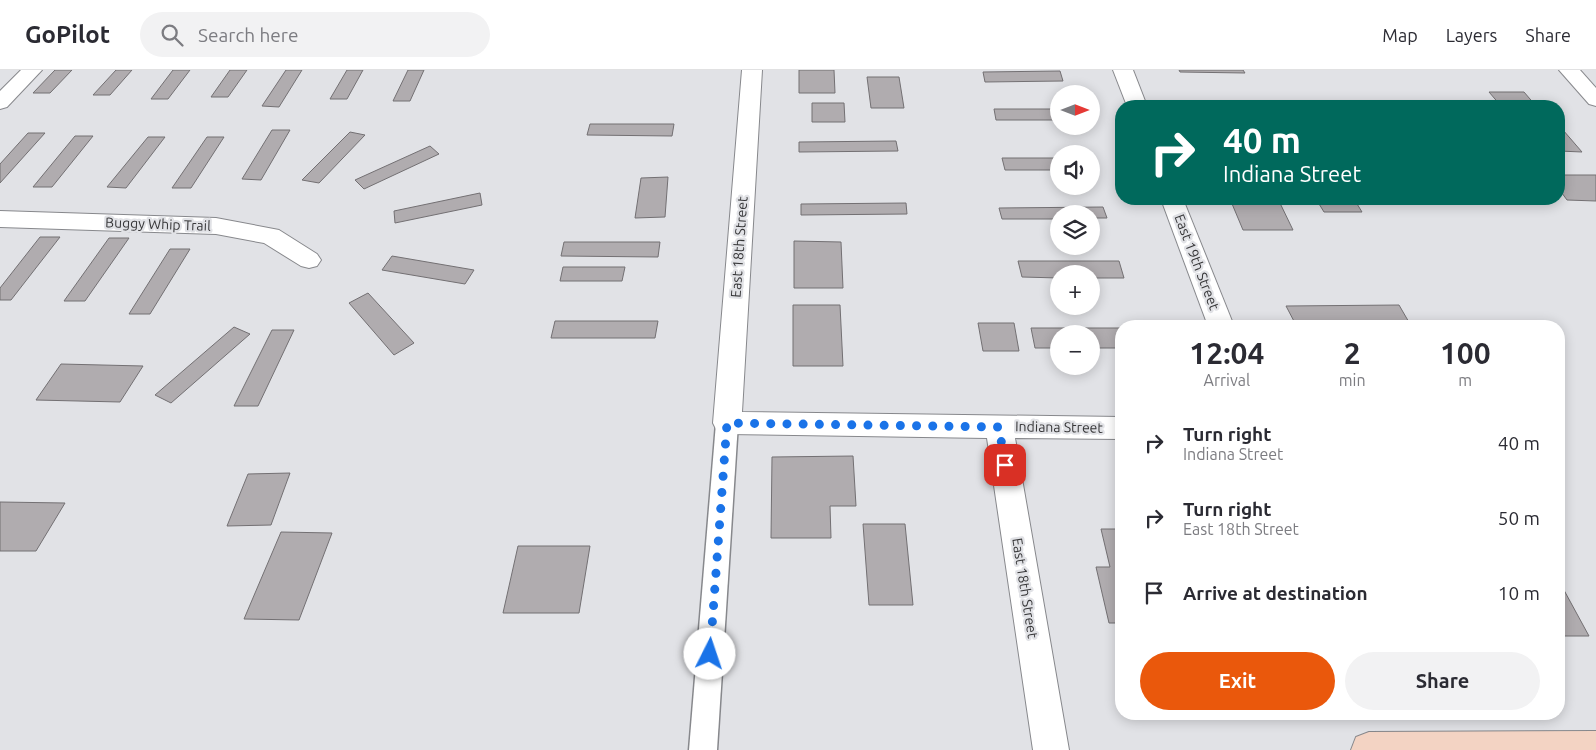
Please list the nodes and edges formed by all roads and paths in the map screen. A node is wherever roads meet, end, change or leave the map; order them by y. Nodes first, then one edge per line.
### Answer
1 (32, 70) edge
2 (752, 70) edge
3 (1123, 70) edge
4 (1569, 70) edge
5 (1135, 100) edge
6 (1596, 100) edge
7 (0, 104) edge
8 (1174, 205) edge
9 (0, 219) edge
10 (309, 260) dead end
11 (1219, 320) edge
12 (727, 423) junction
13 (999, 427) junction
14 (1115, 428) edge
15 (1596, 749) edge
16 (703, 750) edge
17 (1051, 750) edge
18 (1369, 750) edge

1 - 7 street
2 - 12 street, East 18th Street
3 - 5 street
4 - 6 street
8 - 11 street, East 19th Street
9 - 10 street, Buggy Whip Trail
12 - 13 street, Indiana Street
12 - 16 lane
13 - 14 street, Indiana Street
13 - 17 street, East 18th Street
15 - 18 main road

